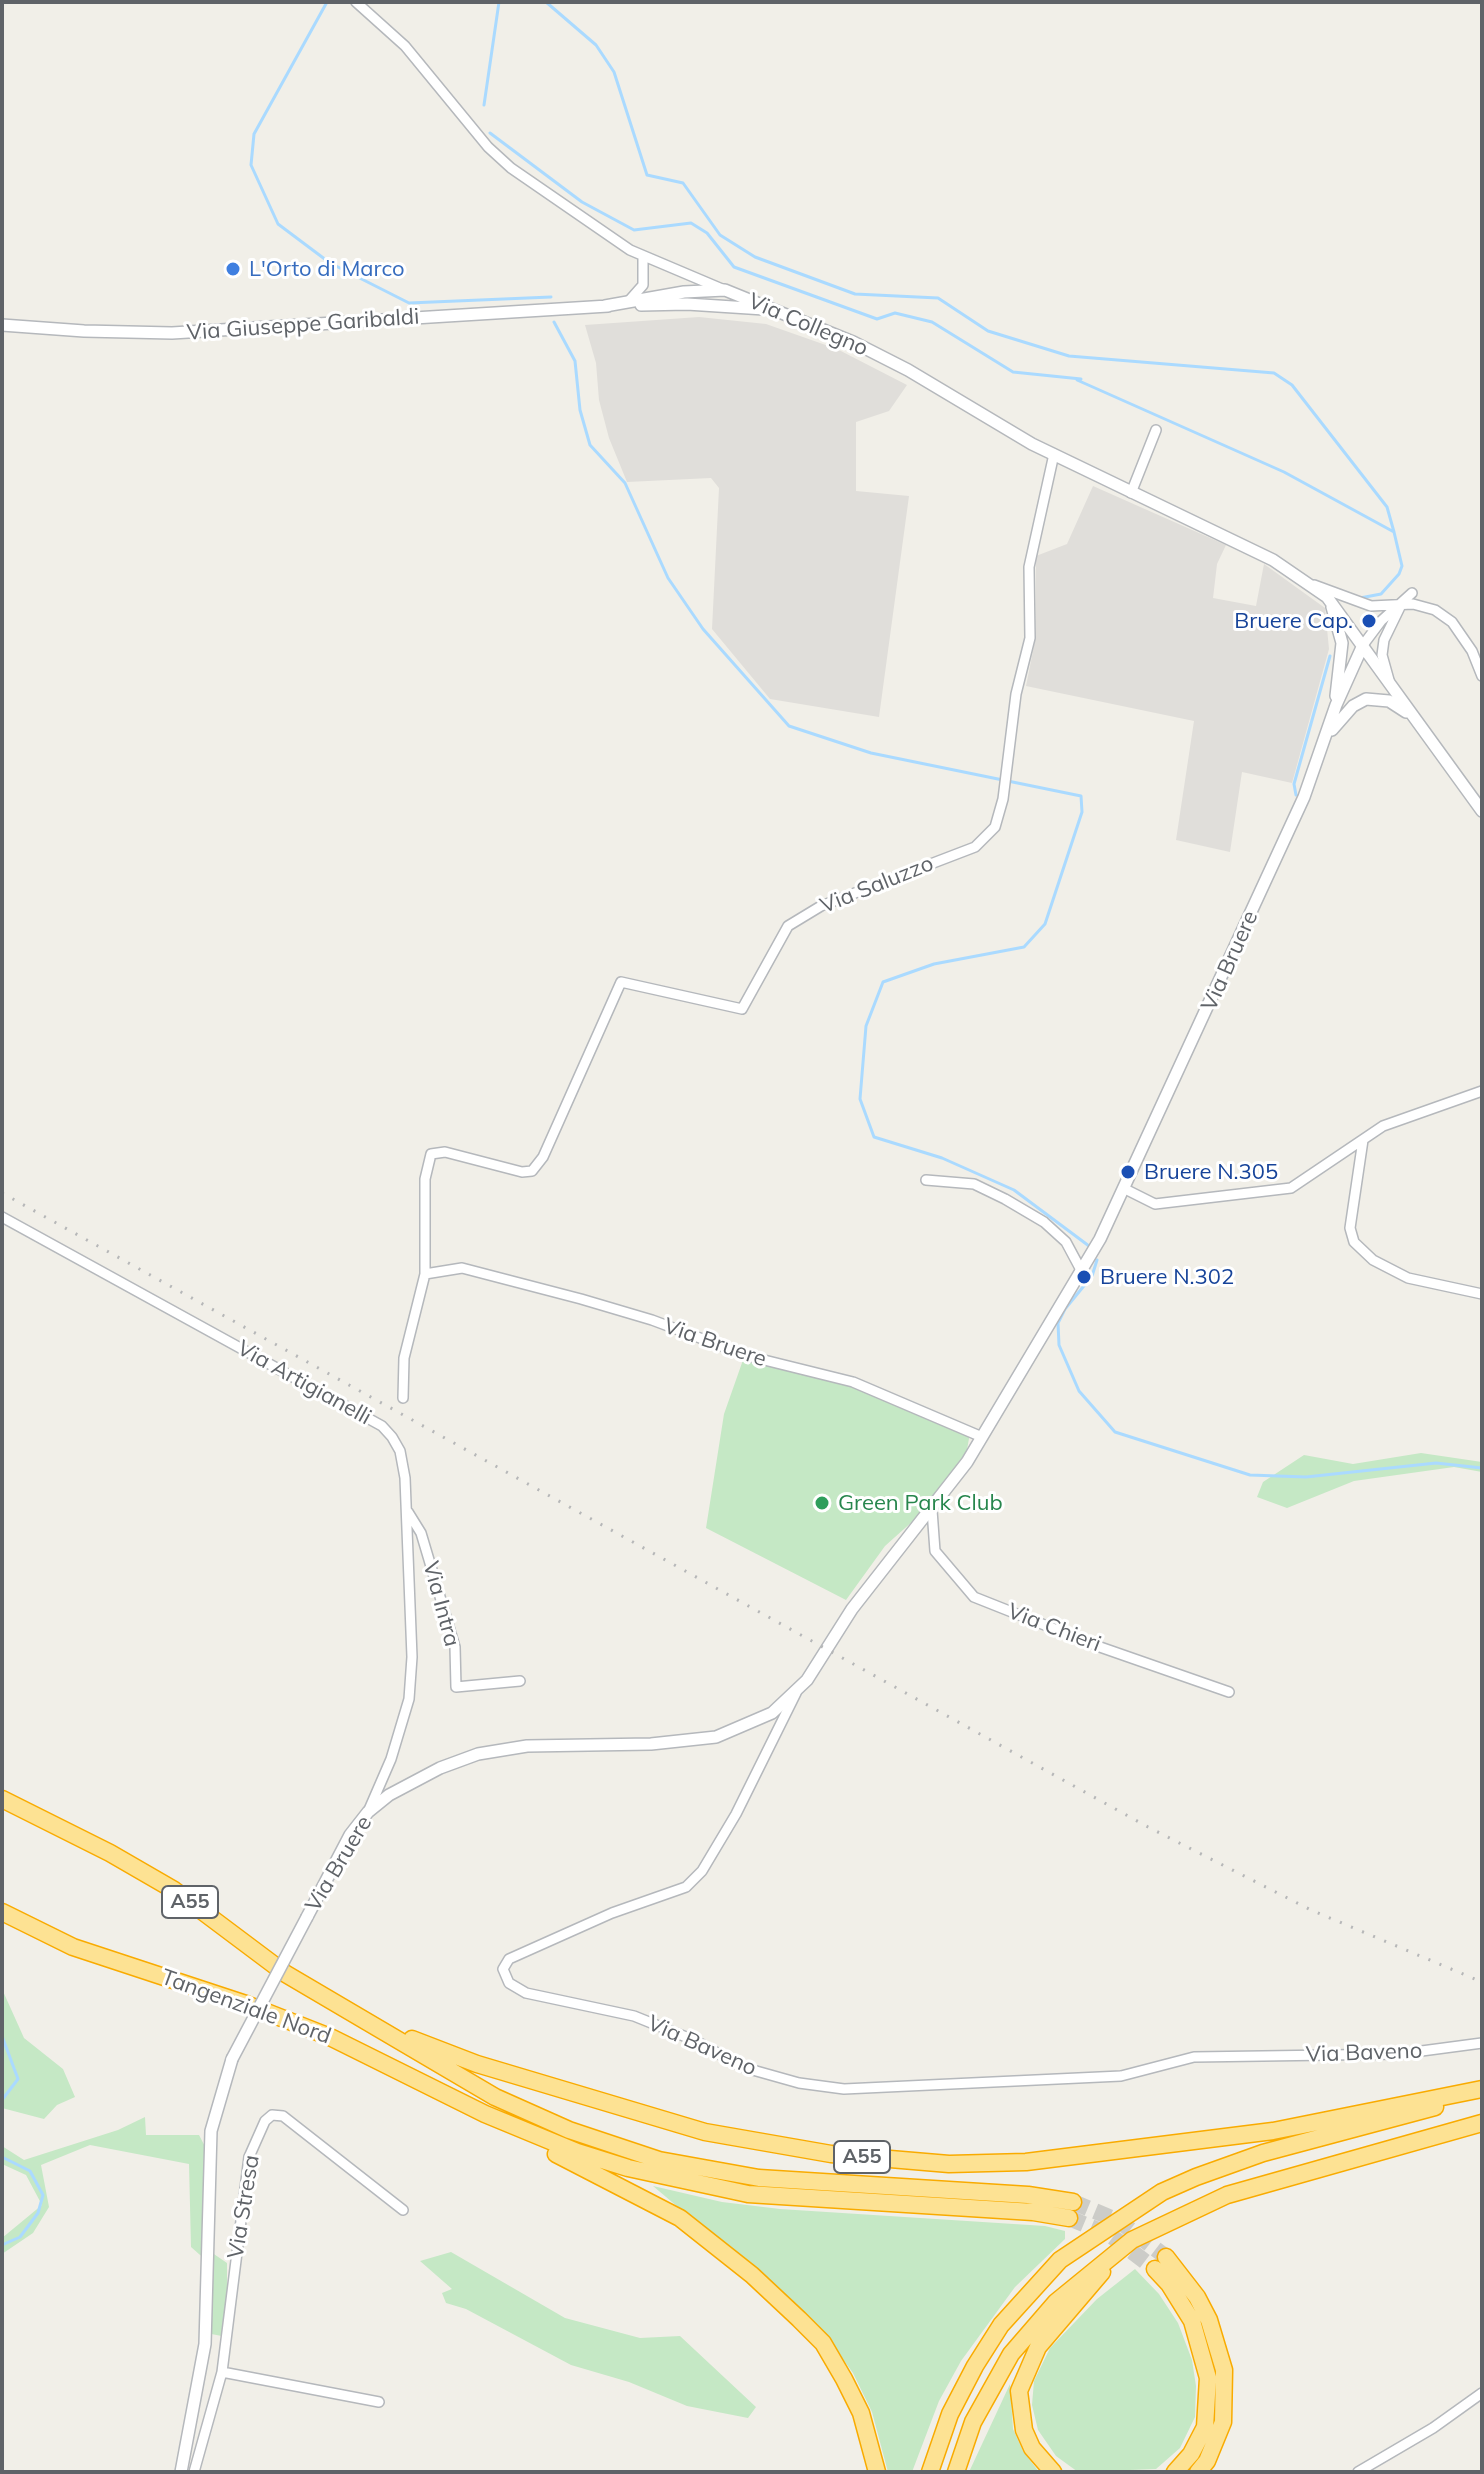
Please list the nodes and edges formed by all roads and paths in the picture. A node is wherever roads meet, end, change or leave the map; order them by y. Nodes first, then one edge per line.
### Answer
1 (356, 2) edge
2 (643, 258) junction
3 (725, 290) junction
4 (628, 302) junction
5 (687, 304) junction
6 (605, 306) junction
7 (773, 310) junction
8 (2, 325) edge
9 (1156, 430) dead end
10 (1054, 454) junction
11 (1131, 493) junction
12 (1311, 584) junction
13 (1412, 593) dead end
14 (1327, 597) junction
15 (1401, 605) junction
16 (1363, 645) junction
17 (1482, 676) edge
18 (1390, 684) junction
19 (1336, 705) junction
20 (1414, 719) junction
21 (1321, 748) junction
22 (1482, 811) edge
23 (1482, 1091) edge
24 (1363, 1140) junction
25 (926, 1180) dead end
26 (1125, 1189) junction
27 (2, 1217) edge
28 (1081, 1270) junction
29 (425, 1274) junction
30 (1482, 1294) edge
31 (403, 1398) dead end
32 (982, 1437) junction
33 (407, 1510) junction
34 (932, 1510) junction
35 (520, 1681) dead end
36 (1229, 1692) dead end
37 (796, 1693) junction
38 (2, 1799) edge
39 (368, 1812) junction
40 (2, 1912) edge
41 (369, 2022) junction
42 (1482, 2043) edge
43 (1482, 2090) edge
44 (485, 2114) junction
45 (1482, 2123) edge
46 (403, 2210) dead end
47 (1117, 2253) junction
48 (222, 2372) junction
49 (1482, 2393) edge
50 (379, 2402) dead end
51 (181, 2472) edge
52 (194, 2472) edge
53 (877, 2472) edge
54 (930, 2472) edge
55 (956, 2472) edge
56 (1053, 2472) edge
57 (1175, 2472) edge
58 (1198, 2472) edge
59 (1358, 2472) edge

1 - 2 street, Via Collegno
2 - 3 street, Via Collegno
2 - 4 street
3 - 4 street
3 - 5 street
3 - 7 street, Via Collegno
4 - 6 street
5 - 6 street
5 - 7 street
6 - 8 street, Via Giuseppe Garibaldi
7 - 10 street, Via Collegno
9 - 11 street
10 - 11 street, Via Collegno
10 - 29 street, Via Saluzzo
11 - 12 street, Via Collegno
12 - 14 street, Via Collegno
12 - 15 street, Via Collegno
13 - 15 street
14 - 16 street, Via Collegno
14 - 19 street
15 - 16 street
15 - 17 street, Via Collegno
15 - 18 street
16 - 18 street, Via Collegno
16 - 19 street, Via Bruere
18 - 20 street, Via Collegno
19 - 21 street, Via Bruere
20 - 21 street
20 - 22 street, Via Collegno
21 - 26 street, Via Bruere
23 - 24 street
24 - 26 street
24 - 30 street
25 - 28 street
26 - 28 street, Via Bruere
27 - 33 street, Via Artigianelli
28 - 32 street, Via Bruere
29 - 31 street
29 - 32 street, Via Bruere
32 - 34 street, Via Bruere
33 - 35 street, Via Intra
33 - 39 street, Via Artigianelli
34 - 36 street, Via Chieri
34 - 37 street, Via Bruere
37 - 39 street, Via Bruere
37 - 42 street, Via Baveno
38 - 41 highway, Tangenziale Nord / A55
39 - 51 street, Via Bruere, bridge
40 - 44 highway, Tangenziale Nord / A55
41 - 43 highway, A55
41 - 44 highway, A55
43 - 54 highway, A55
44 - 53 highway, A55
45 - 47 highway
46 - 48 street, Via Stresa
47 - 55 highway
47 - 56 highway
48 - 50 street
48 - 52 street, Via Stresa
49 - 59 street
57 - 58 highway

